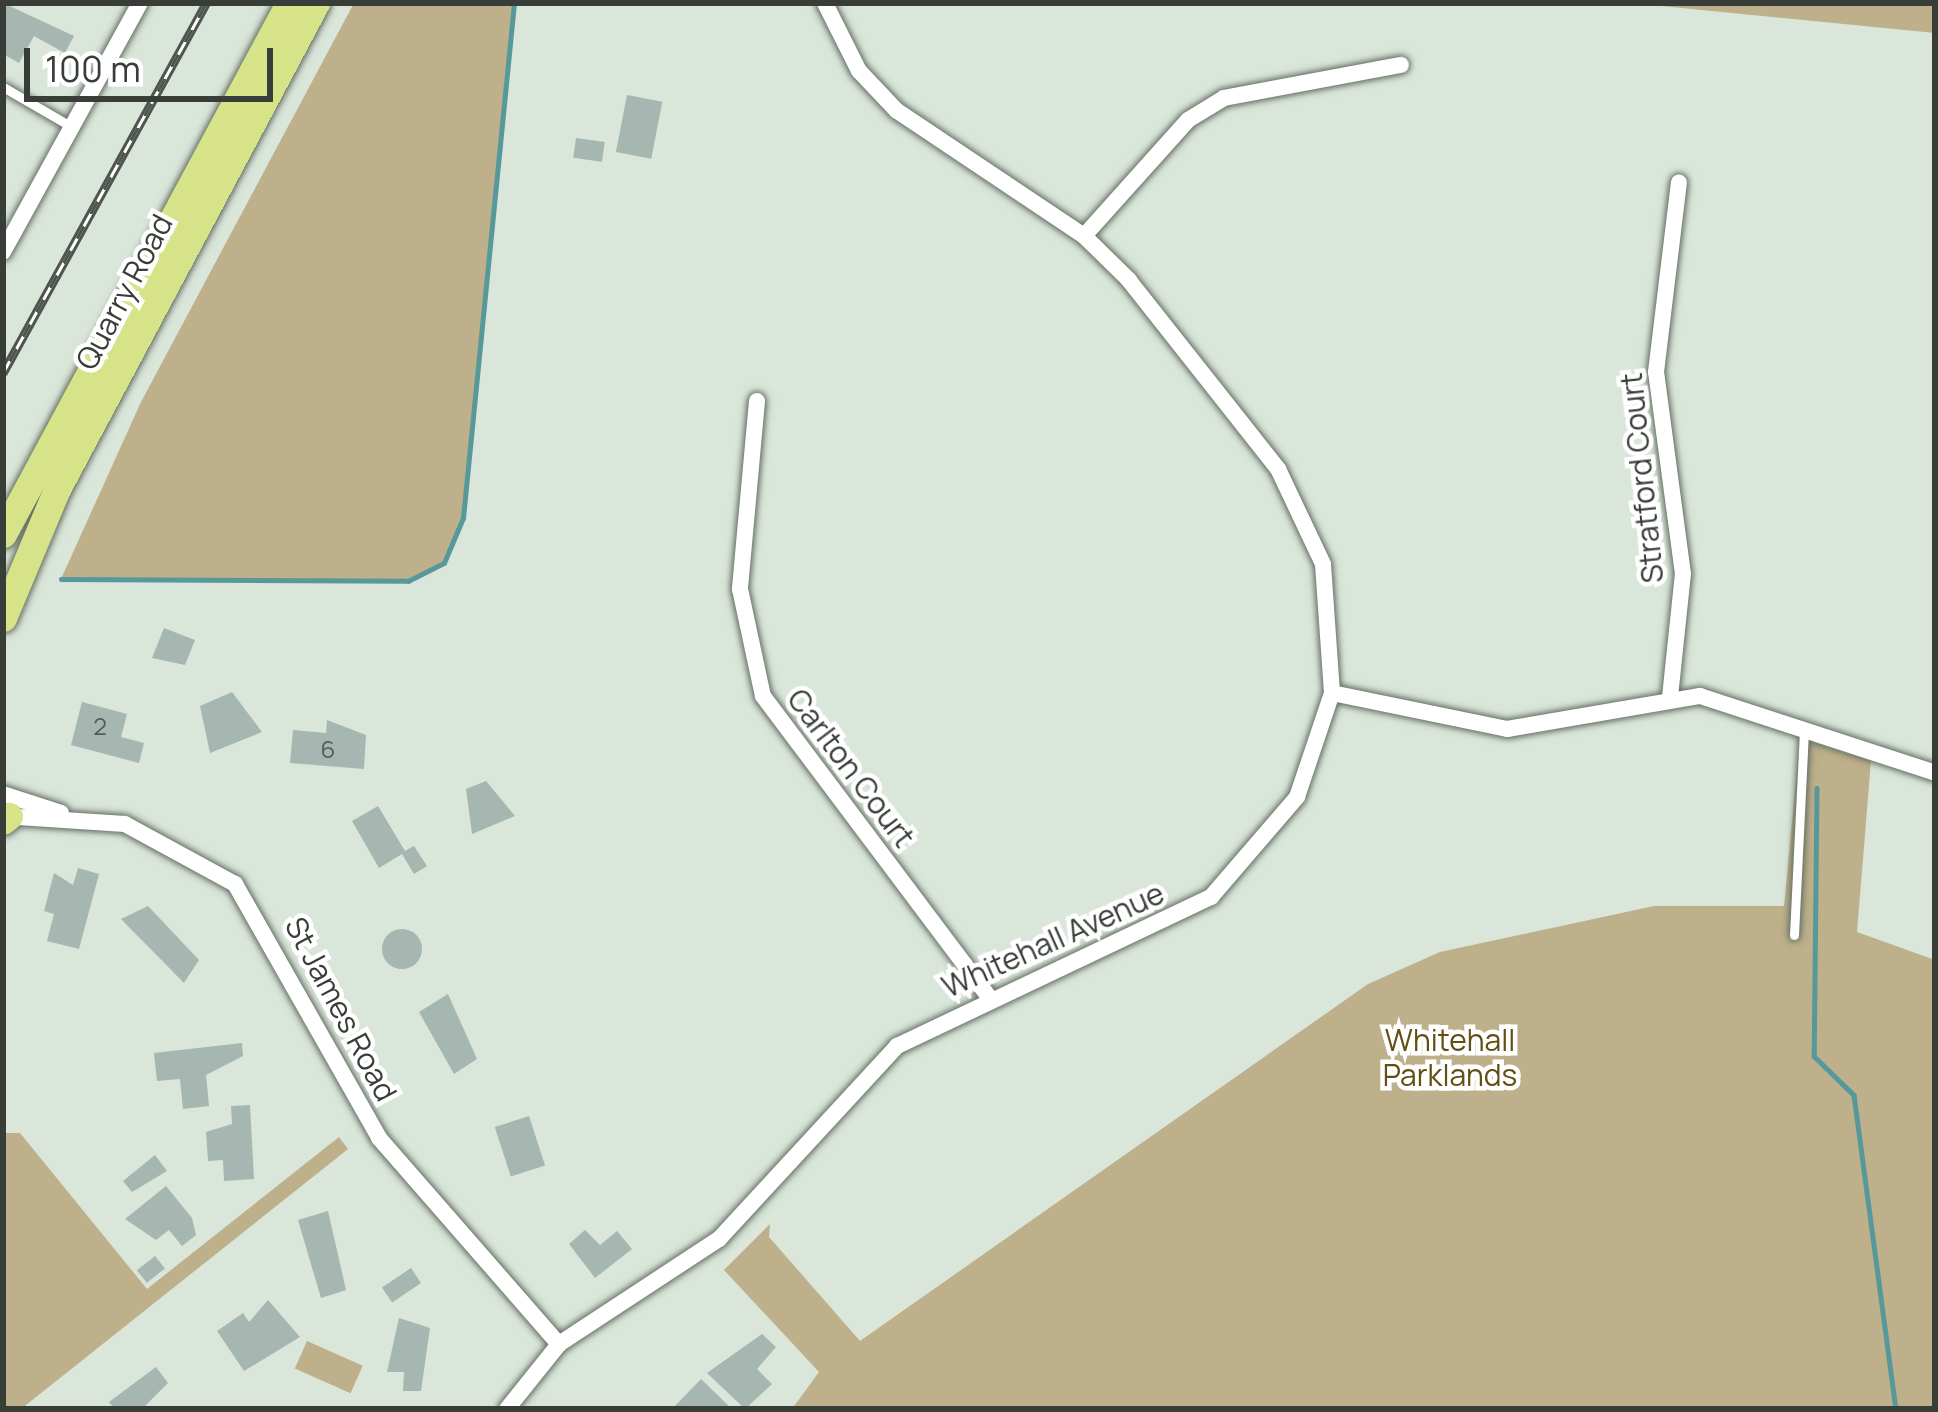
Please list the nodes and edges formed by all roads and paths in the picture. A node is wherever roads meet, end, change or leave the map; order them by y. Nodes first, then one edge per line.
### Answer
1 (140, 3) edge
2 (289, 3) edge
3 (316, 3) edge
4 (825, 3) edge
5 (1401, 65) dead end
6 (3, 87) edge
7 (72, 127) junction
8 (1679, 182) dead end
9 (1084, 236) junction
10 (3, 252) edge
11 (757, 401) dead end
12 (3, 534) edge
13 (3, 618) edge
14 (1332, 693) junction
15 (1670, 697) junction
16 (1804, 727) junction
17 (1935, 773) edge
18 (4, 812) edge
19 (1794, 934) dead end
20 (989, 997) junction
21 (559, 1344) junction
22 (507, 1409) edge

1 - 7 street
2 - 12 main road, Quarry Road
3 - 13 main road, Quarry Road
4 - 9 street, Whitehall Avenue
5 - 9 street
6 - 7 lane
7 - 10 street
8 - 15 street, Stratford Court
9 - 14 street, Whitehall Avenue
11 - 20 street, Carlton Court
14 - 15 street
14 - 20 street, Whitehall Avenue
15 - 16 street
16 - 17 street
16 - 19 lane
18 - 21 street, St James Road
20 - 21 street, Whitehall Avenue
21 - 22 street, Whitehall Avenue

